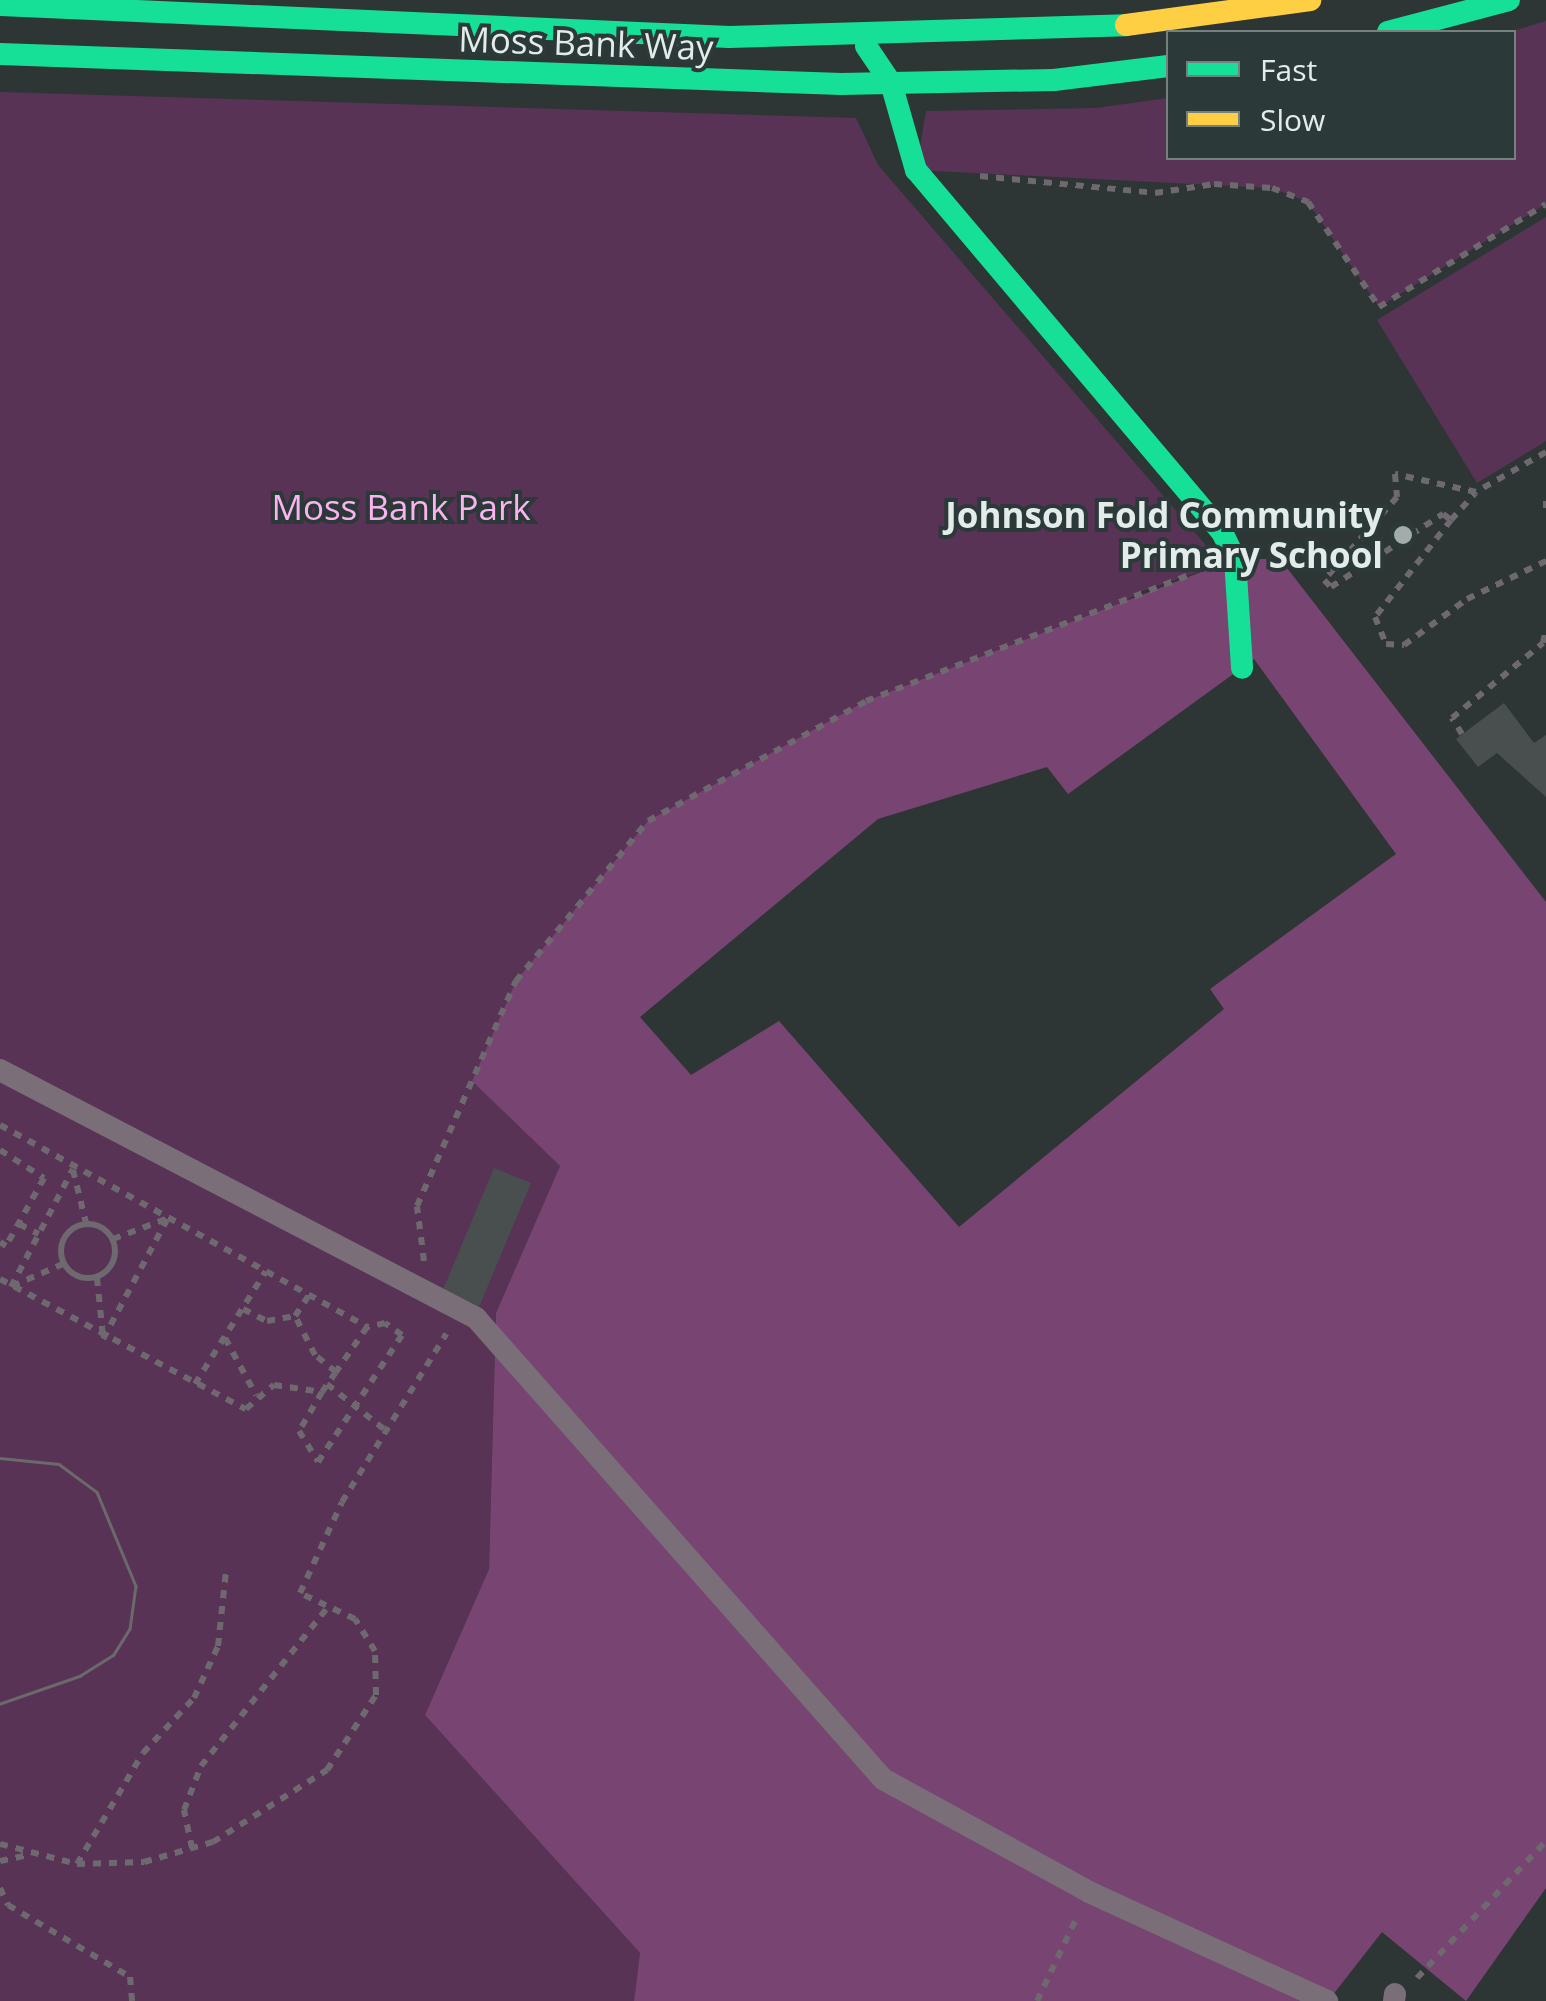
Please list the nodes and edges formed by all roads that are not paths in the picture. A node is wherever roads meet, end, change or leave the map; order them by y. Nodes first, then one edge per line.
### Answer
1 (1310, 0) edge
2 (1508, 0) edge
3 (0, 5) edge
4 (1396, 30) edge
5 (859, 35) junction
6 (0, 54) edge
7 (1166, 66) edge
8 (890, 83) junction
9 (1242, 668) dead end
10 (0, 1070) edge
11 (1327, 2001) edge

1 - 5 main road, Moss Bank Way
2 - 4 main road
3 - 5 main road, Moss Bank Way
5 - 8 main road
6 - 8 main road, Moss Bank Way
7 - 8 main road, Moss Bank Way
8 - 9 main road
10 - 11 lane

